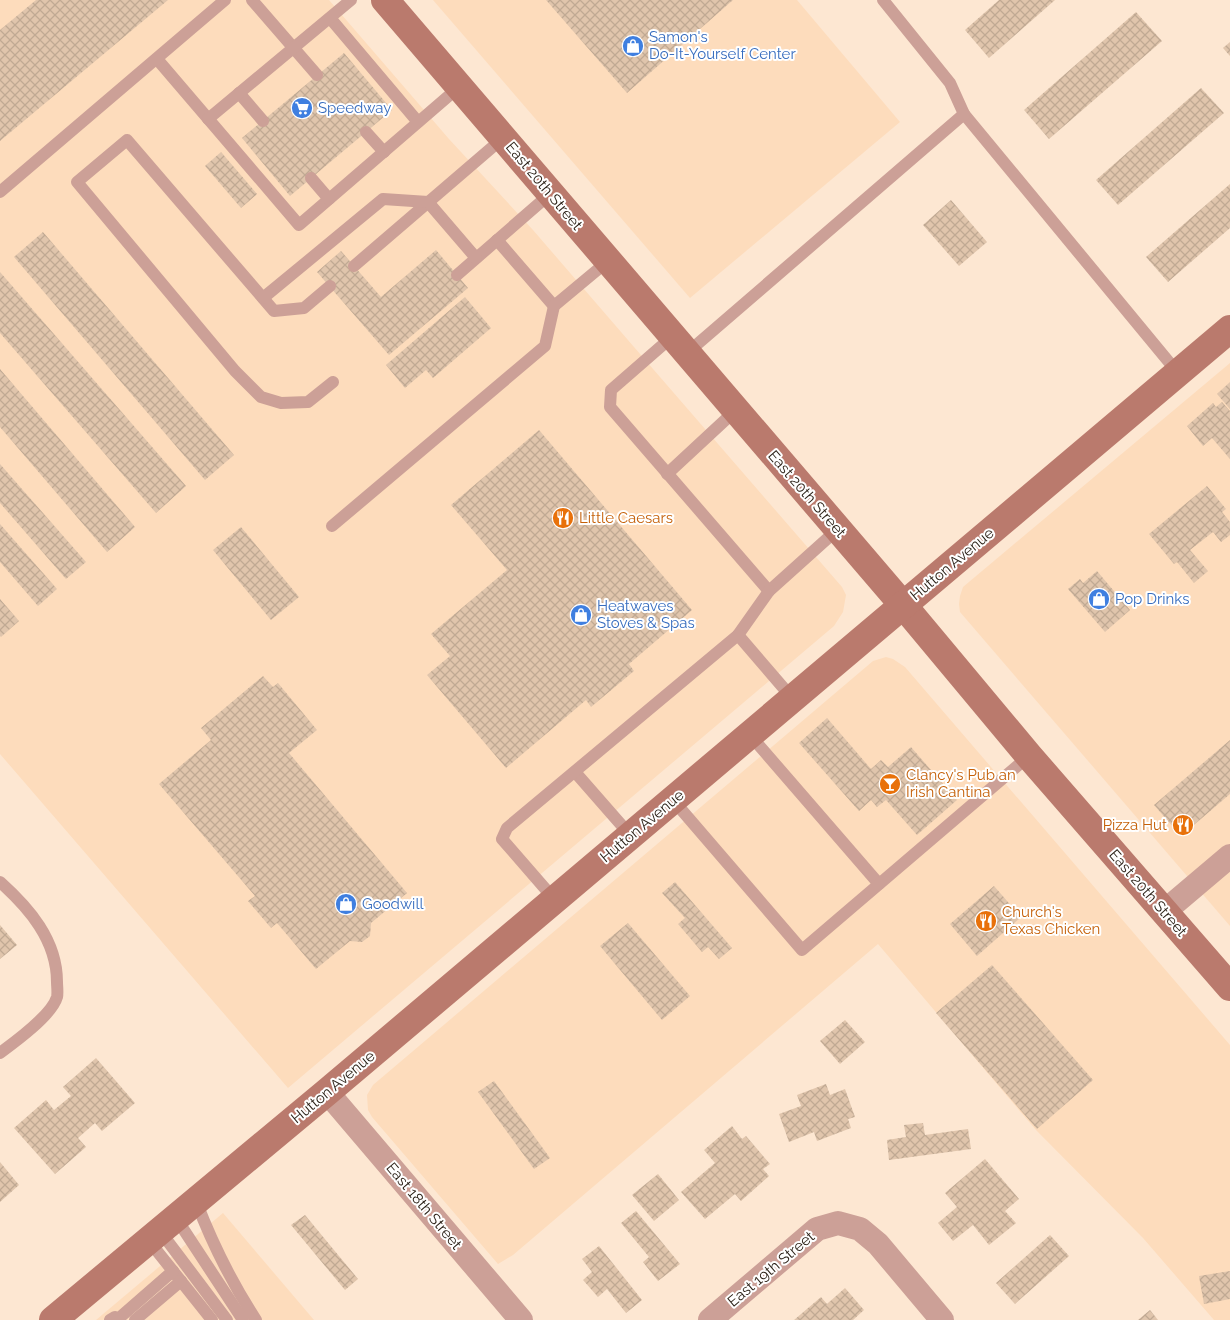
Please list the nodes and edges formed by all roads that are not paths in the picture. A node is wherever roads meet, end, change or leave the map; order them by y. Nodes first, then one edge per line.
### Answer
1 (225, 0) edge
2 (252, 0) edge
3 (351, 0) edge
4 (385, 0) edge
5 (883, 0) edge
6 (330, 18) junction
7 (294, 48) junction
8 (157, 59) junction
9 (317, 75) dead end
10 (459, 87) junction
11 (239, 93) junction
12 (964, 114) junction
13 (208, 119) junction
14 (263, 121) dead end
15 (418, 122) junction
16 (366, 132) dead end
17 (503, 138) junction
18 (384, 152) junction
19 (311, 178) dead end
20 (0, 192) edge
21 (550, 194) junction
22 (329, 199) junction
23 (428, 202) junction
24 (497, 240) junction
25 (476, 258) junction
26 (608, 261) junction
27 (354, 266) dead end
28 (457, 275) dead end
29 (330, 286) dead end
30 (263, 298) junction
31 (554, 306) junction
32 (1230, 329) edge
33 (680, 344) junction
34 (1178, 373) junction
35 (333, 382) dead end
36 (736, 410) junction
37 (667, 474) junction
38 (332, 526) dead end
39 (838, 529) junction
40 (769, 591) junction
41 (903, 605) junction
42 (738, 635) junction
43 (793, 699) junction
44 (750, 735) junction
45 (1029, 756) junction
46 (575, 772) junction
47 (673, 800) junction
48 (631, 836) junction
49 (1230, 856) edge
50 (0, 882) edge
51 (879, 884) junction
52 (554, 900) junction
53 (1164, 911) junction
54 (1230, 987) edge
55 (0, 1053) edge
56 (327, 1092) junction
57 (196, 1201) junction
58 (162, 1230) junction
59 (177, 1276) junction
60 (53, 1320) edge
61 (115, 1320) edge
62 (135, 1320) edge
63 (212, 1320) edge
64 (227, 1320) edge
65 (243, 1320) edge
66 (256, 1320) edge
67 (521, 1320) edge
68 (710, 1320) edge
69 (942, 1320) edge

1 - 8 lane
2 - 7 lane
3 - 6 lane
4 - 10 main road, East 20th Street
5 - 12 lane
6 - 7 lane
6 - 15 lane
7 - 9 lane
7 - 11 lane
8 - 13 lane
8 - 20 lane
10 - 15 lane
10 - 17 main road, East 20th Street
11 - 13 lane
11 - 14 lane
12 - 33 lane
12 - 34 lane
13 - 22 lane
15 - 18 lane
16 - 18 lane
17 - 21 main road, East 20th Street
17 - 23 lane
18 - 22 lane
19 - 22 lane
21 - 24 lane
21 - 26 main road, East 20th Street
23 - 25 lane
23 - 27 lane
23 - 30 lane
24 - 25 lane
24 - 31 lane
25 - 28 lane
26 - 31 lane
26 - 33 main road, East 20th Street
29 - 30 lane
30 - 35 lane
31 - 38 lane
32 - 34 main road, Hutton Avenue
33 - 36 main road, East 20th Street
33 - 37 lane
34 - 41 main road, Hutton Avenue
36 - 37 lane
36 - 39 main road, East 20th Street
37 - 40 lane
39 - 40 lane
39 - 41 main road, East 20th Street
40 - 42 lane
41 - 43 main road, Hutton Avenue
41 - 45 main road, East 20th Street
42 - 43 lane
42 - 46 lane
43 - 44 main road, Hutton Avenue
44 - 47 main road, Hutton Avenue
44 - 51 lane
45 - 51 lane
45 - 53 main road, East 20th Street
46 - 48 lane
46 - 52 lane
47 - 48 main road, Hutton Avenue
47 - 51 lane
48 - 52 main road, Hutton Avenue
49 - 53 street
50 - 55 lane
52 - 56 main road, Hutton Avenue
53 - 54 main road, East 20th Street
56 - 57 main road, Hutton Avenue
56 - 67 street, East 18th Street
57 - 58 main road, Hutton Avenue
57 - 66 lane
58 - 59 lane
58 - 60 main road, Hutton Avenue
58 - 64 lane
58 - 65 lane
59 - 61 lane
59 - 62 lane
59 - 63 lane
68 - 69 street, East 19th Street

